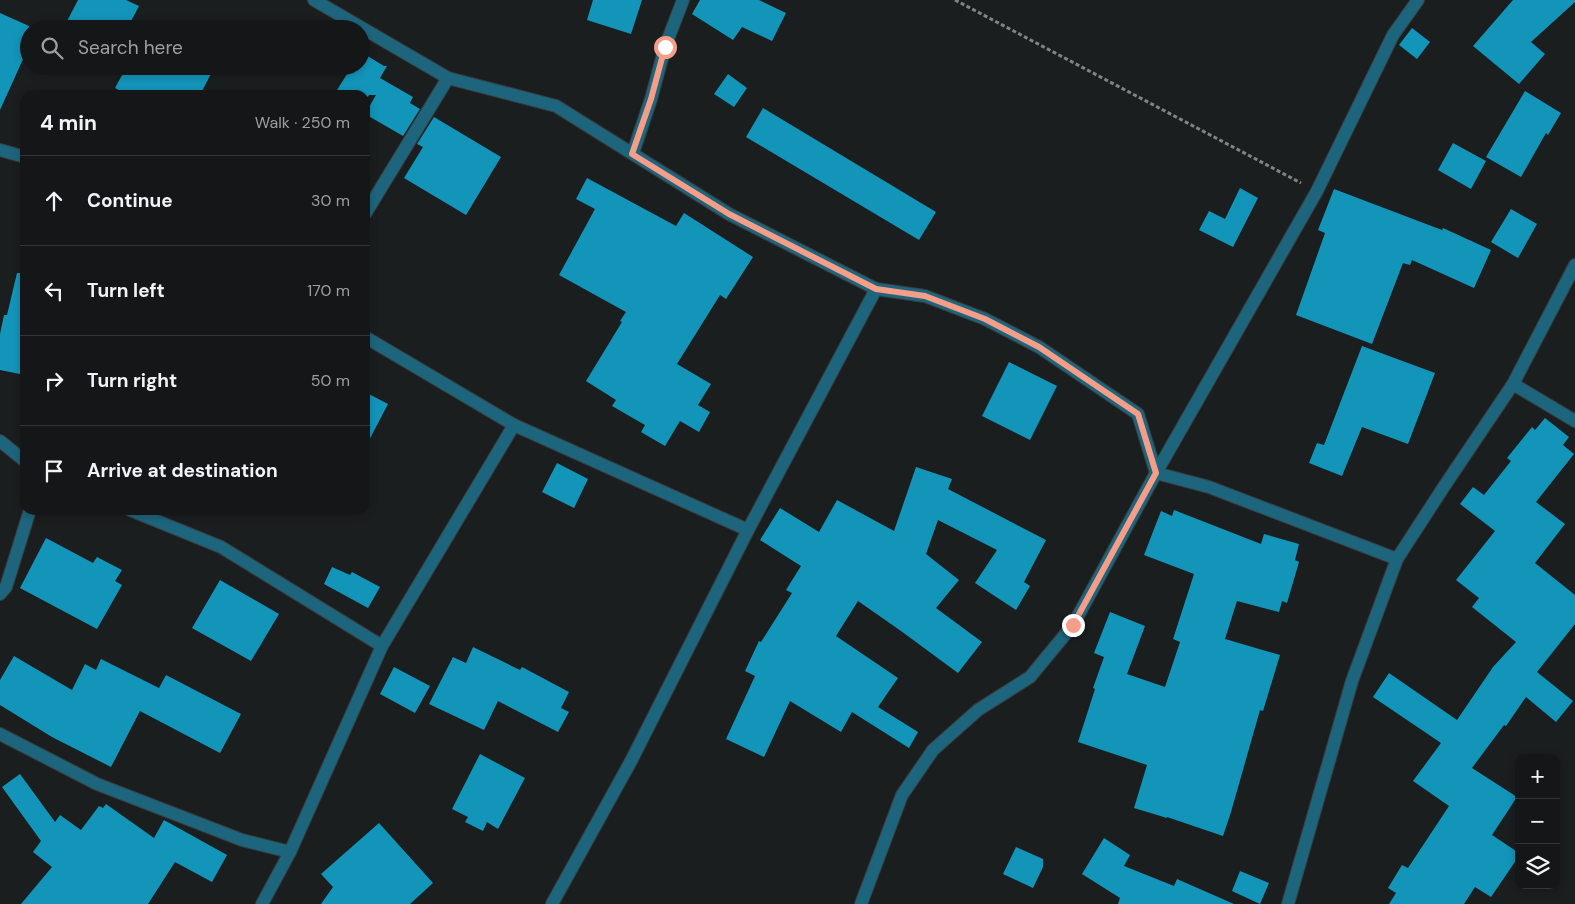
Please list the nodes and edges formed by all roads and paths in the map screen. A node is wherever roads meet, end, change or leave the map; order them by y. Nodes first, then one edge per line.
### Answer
1 (314, 0) edge
2 (683, 0) edge
3 (955, 0) edge
4 (1418, 0) edge
5 (348, 20) edge
6 (370, 33) edge
7 (448, 78) junction
8 (0, 152) edge
9 (632, 154) junction
10 (20, 157) edge
11 (1318, 191) junction
12 (370, 206) edge
13 (1575, 265) edge
14 (876, 289) junction
15 (370, 340) edge
16 (1513, 384) junction
17 (1575, 421) edge
18 (514, 425) junction
19 (0, 441) edge
20 (20, 457) edge
21 (1156, 473) junction
22 (28, 515) edge
23 (143, 515) edge
24 (748, 530) junction
25 (1398, 559) junction
26 (0, 594) edge
27 (382, 646) junction
28 (0, 734) edge
29 (290, 852) junction
30 (262, 904) edge
31 (552, 904) edge
32 (861, 904) edge
33 (1288, 904) edge

1 - 5 street
2 - 9 street
3 - 11 path
4 - 11 street
6 - 7 street
7 - 9 street
7 - 12 street
8 - 10 street
9 - 14 street
11 - 21 street
13 - 16 street
14 - 21 street
14 - 24 street
15 - 18 street
16 - 17 street
16 - 25 street
18 - 24 street
18 - 27 street
19 - 20 street
21 - 25 street
21 - 32 street
22 - 26 street
23 - 27 street
24 - 31 street
25 - 33 street
27 - 29 street
28 - 29 street
29 - 30 street

